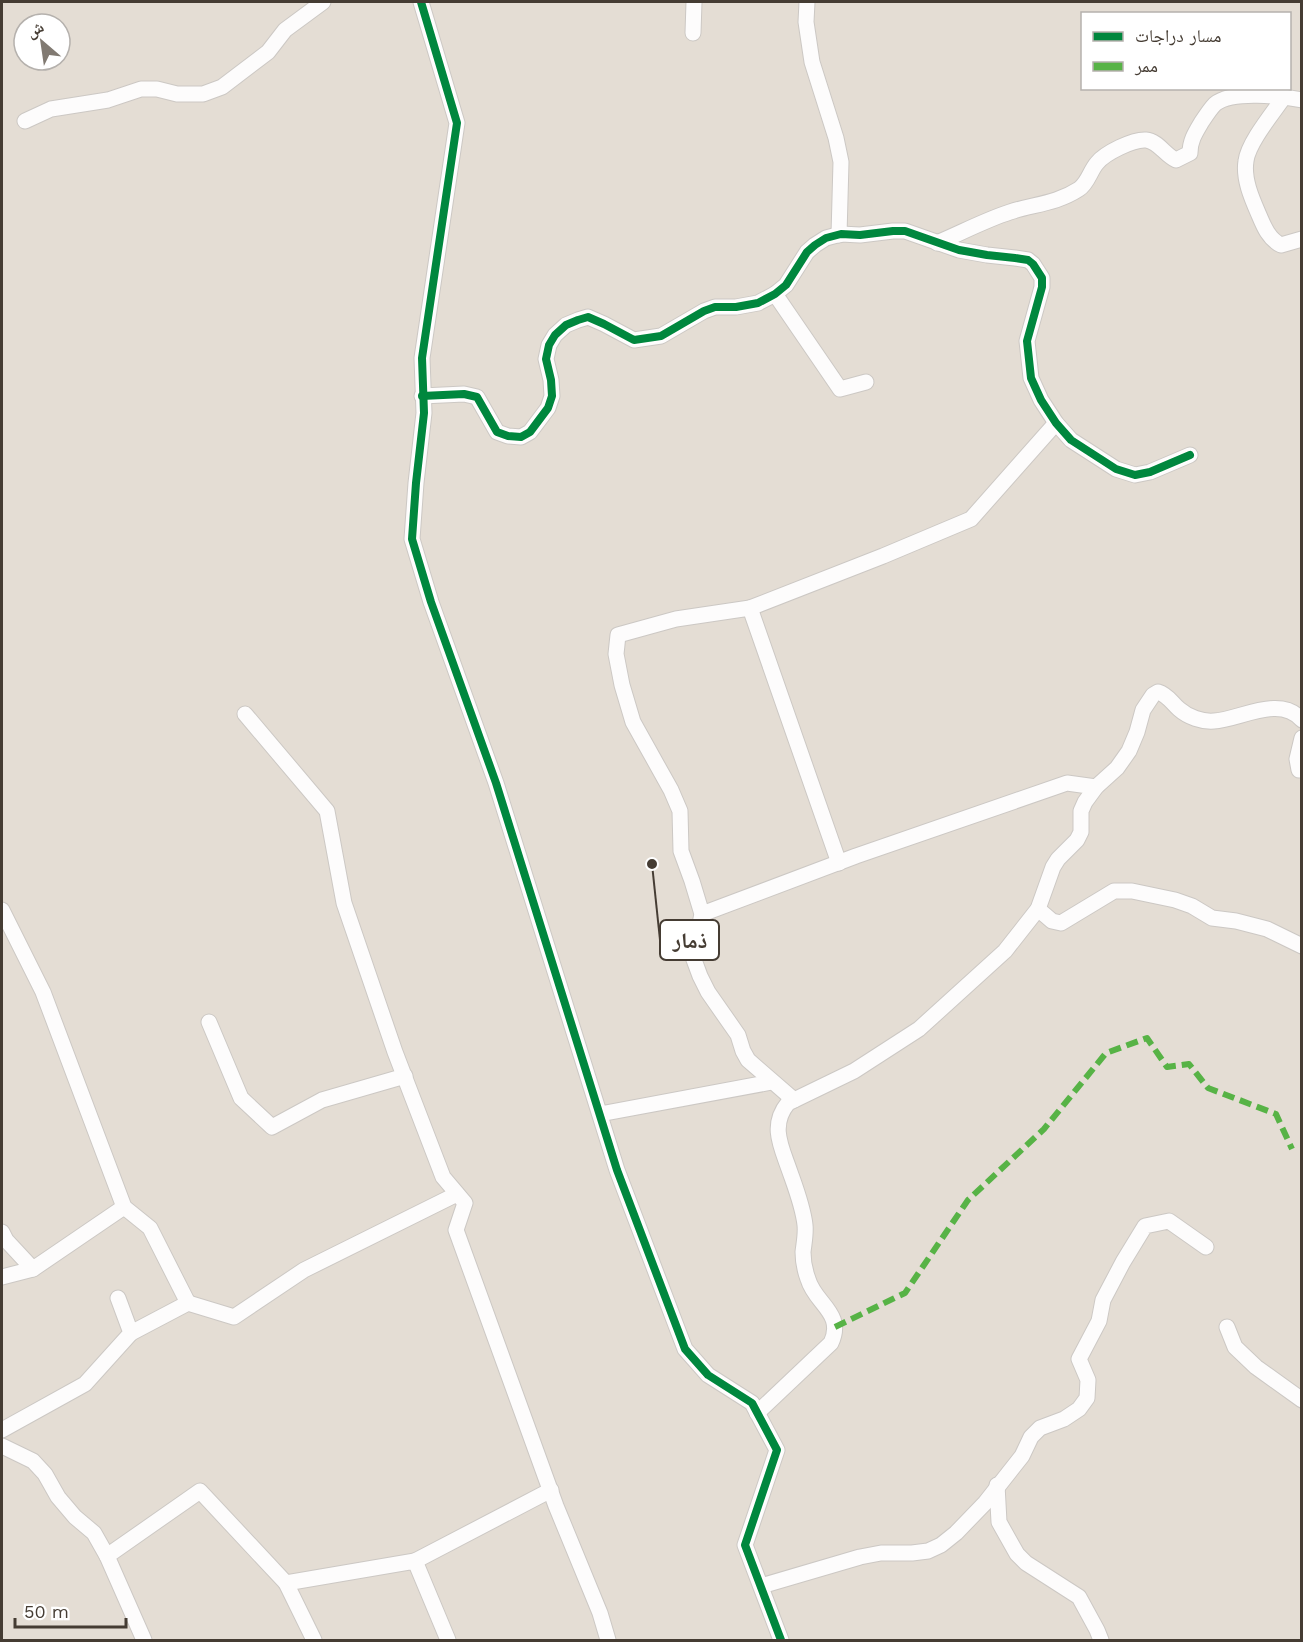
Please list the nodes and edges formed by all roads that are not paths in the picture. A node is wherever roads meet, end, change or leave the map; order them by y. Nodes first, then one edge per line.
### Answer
1 (323, 2) edge
2 (422, 2) edge
3 (694, 2) edge
4 (807, 2) edge
5 (693, 33) dead end
6 (1284, 97) junction
7 (1302, 100) edge
8 (25, 121) dead end
9 (839, 235) junction
10 (1302, 239) edge
11 (937, 243) junction
12 (775, 294) junction
13 (866, 382) dead end
14 (422, 396) junction
15 (1056, 423) junction
16 (1190, 455) dead end
17 (750, 608) junction
18 (244, 714) dead end
19 (1302, 720) edge
20 (1302, 738) edge
21 (1299, 770) dead end
22 (1096, 788) junction
23 (839, 863) junction
24 (1038, 909) junction
25 (2, 910) edge
26 (702, 914) junction
27 (1302, 946) edge
28 (209, 1022) dead end
29 (405, 1076) junction
30 (772, 1082) junction
31 (794, 1100) junction
32 (600, 1114) junction
33 (457, 1194) junction
34 (124, 1207) junction
35 (2, 1233) edge
36 (1206, 1247) dead end
37 (33, 1269) junction
38 (2, 1277) edge
39 (118, 1298) dead end
40 (188, 1303) junction
41 (1227, 1327) dead end
42 (131, 1334) junction
43 (1302, 1400) edge
44 (757, 1413) junction
45 (2, 1430) edge
46 (2, 1446) edge
47 (997, 1485) junction
48 (550, 1490) junction
49 (107, 1556) junction
50 (414, 1561) junction
51 (286, 1584) junction
52 (760, 1586) junction
53 (144, 1641) edge
54 (314, 1641) edge
55 (448, 1641) edge
56 (608, 1641) edge
57 (782, 1641) edge
58 (1101, 1641) edge

1 - 8 street
2 - 14 street
3 - 5 street
4 - 9 street
6 - 7 street
6 - 10 street
6 - 11 street
9 - 11 street
9 - 12 street
11 - 15 street
12 - 13 street
12 - 14 street
14 - 32 street
15 - 16 street
15 - 17 street
17 - 23 street
17 - 26 street
18 - 29 street
19 - 22 street
20 - 21 street
22 - 23 street
22 - 24 street
23 - 26 street
24 - 27 street
24 - 31 street
25 - 34 street
26 - 30 street
28 - 29 street
29 - 33 street
30 - 31 street
30 - 32 street
31 - 44 street
32 - 44 street
33 - 40 street
33 - 48 street
34 - 37 street
34 - 40 street
35 - 37 street
36 - 47 street
37 - 38 street
39 - 42 street
40 - 42 street
41 - 43 street
42 - 45 street
44 - 52 street
46 - 49 street
47 - 52 street
47 - 58 street
48 - 50 street
48 - 56 street
49 - 51 street
49 - 53 street
50 - 51 street
50 - 55 street
51 - 54 street
52 - 57 street

